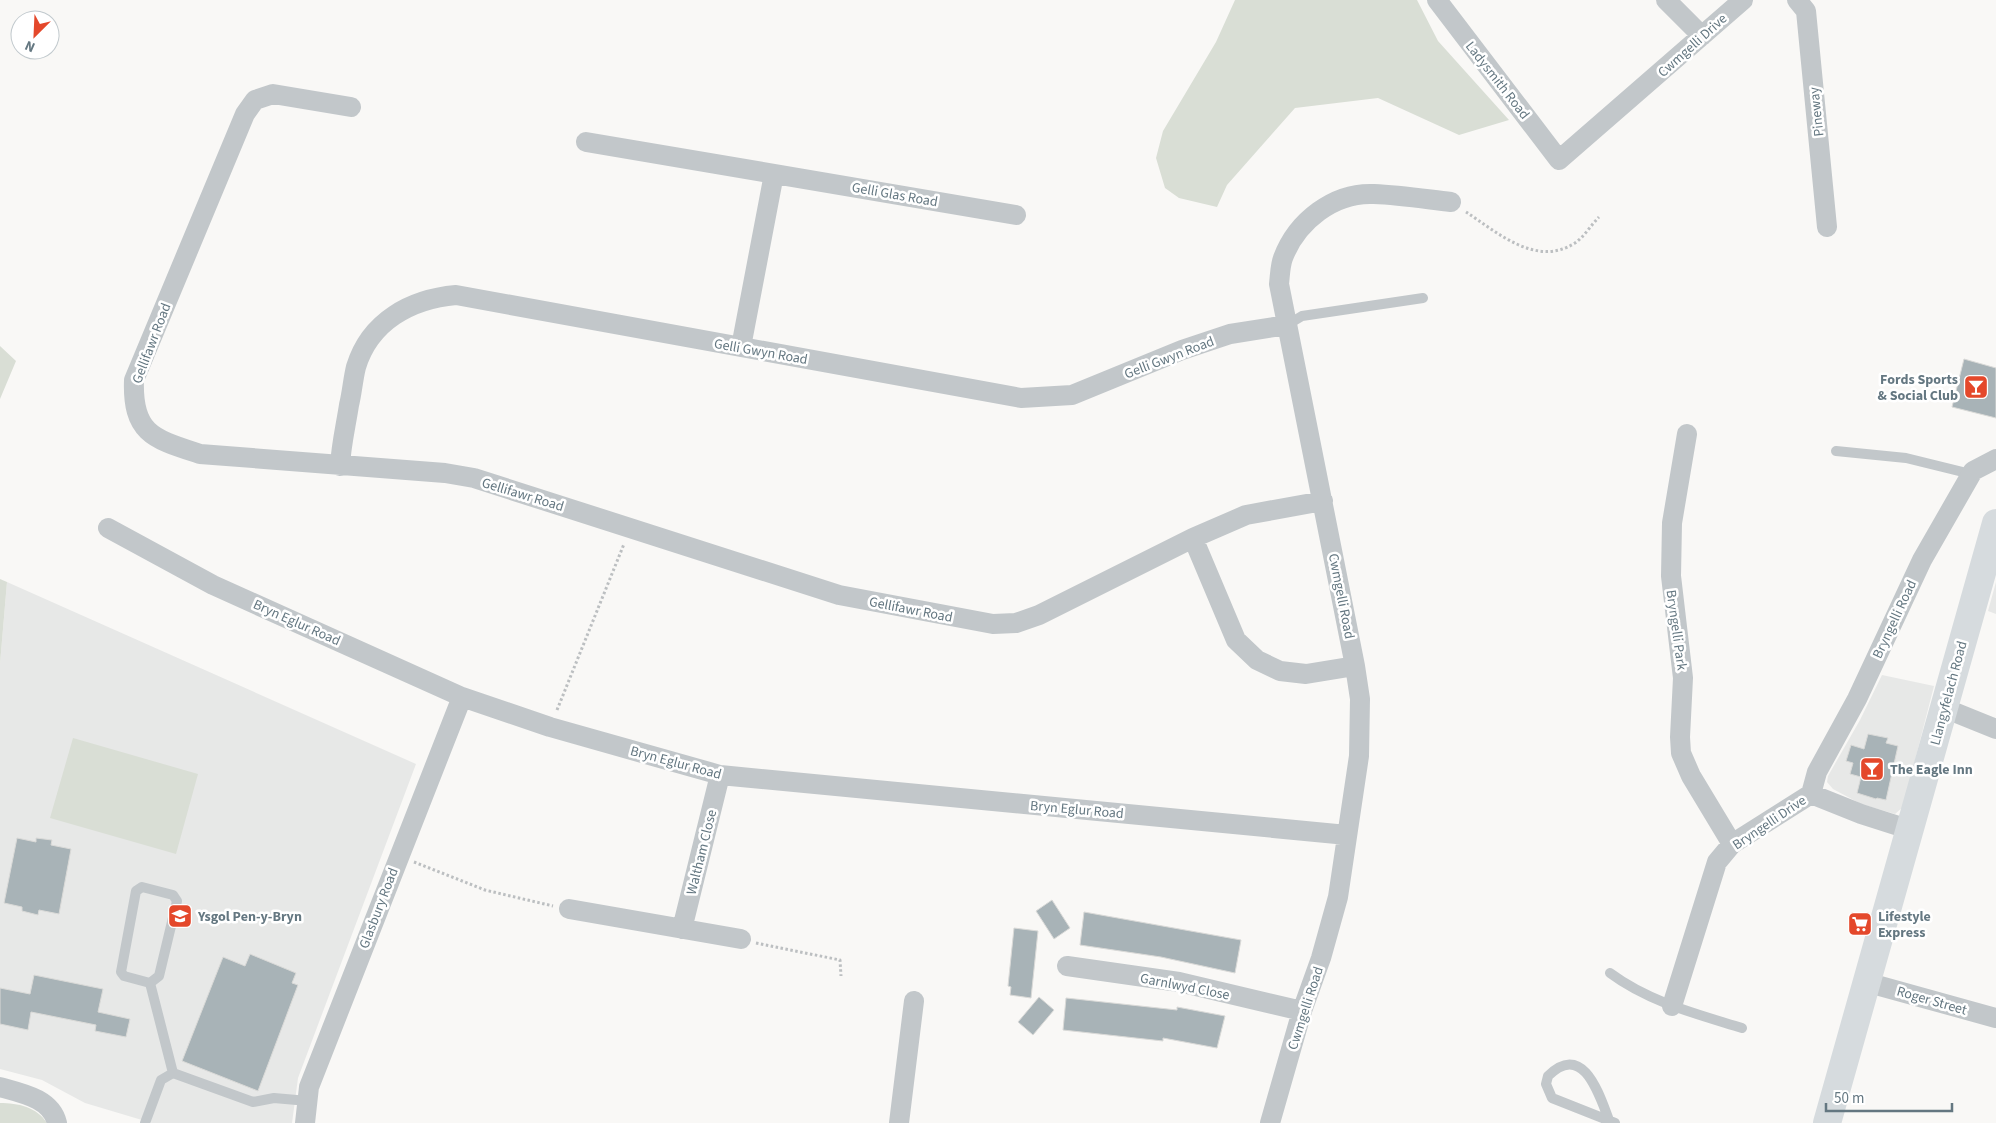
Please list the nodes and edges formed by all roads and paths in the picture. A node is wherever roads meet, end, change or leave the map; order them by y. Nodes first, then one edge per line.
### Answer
1 (1437, 0) edge
2 (1666, 0) edge
3 (1744, 0) edge
4 (1797, 0) edge
5 (1702, 36) junction
6 (351, 107) dead end
7 (586, 142) dead end
8 (1559, 160) joint
9 (774, 174) junction
10 (1451, 202) joint
11 (1016, 215) dead end
12 (1598, 217) dead end
13 (1827, 227) dead end
14 (1424, 298) dead end
15 (1287, 325) junction
16 (741, 347) junction
17 (1687, 434) dead end
18 (1836, 451) dead end
19 (1996, 459) edge
20 (340, 466) junction
21 (1971, 474) junction
22 (1323, 500) junction
23 (1996, 523) edge
24 (108, 528) dead end
25 (631, 528) junction
26 (1193, 538) junction
27 (1355, 666) junction
28 (462, 697) junction
29 (1944, 708) junction
30 (550, 727) junction
31 (1996, 729) edge
32 (720, 775) junction
33 (1811, 794) junction
34 (1911, 830) junction
35 (1347, 835) junction
36 (1732, 844) junction
37 (398, 855) junction
38 (569, 909) joint
39 (682, 929) junction
40 (741, 940) joint
41 (1067, 966) dead end
42 (1610, 973) dead end
43 (841, 976) dead end
44 (1868, 982) junction
45 (150, 983) junction
46 (914, 1001) dead end
47 (1672, 1006) junction
48 (1302, 1011) junction
49 (1996, 1018) edge
50 (1742, 1028) dead end
51 (173, 1073) junction
52 (0, 1087) edge
53 (308, 1101) junction
54 (1612, 1121) edge
55 (56, 1123) edge
56 (146, 1123) edge
57 (306, 1123) edge
58 (899, 1123) edge
59 (1270, 1123) edge
60 (1827, 1123) edge

1 - 8 street, Ladysmith Road
2 - 5 street
3 - 5 street, Cwmgelli Drive
4 - 13 street, Pineway
5 - 8 street, Cwmgelli Drive
6 - 20 street, Gellifawr Road
7 - 9 street, Gelli Glas Road
9 - 11 street, Gelli Glas Road
9 - 16 street
10 - 12 path
10 - 15 street, Cwmgelli Road
14 - 15 lane
15 - 16 street, Gelli Gwyn Road
15 - 22 street, Cwmgelli Road
16 - 20 street, Gelli Gwyn Road
17 - 36 street, Bryngelli Park
18 - 21 lane
19 - 21 street, Bryngelli Road
20 - 25 street, Gellifawr Road
21 - 33 street, Bryngelli Road
22 - 26 street, Gellifawr Road
22 - 27 street, Cwmgelli Road
23 - 29 main road, Llangyfelach Road
24 - 28 street, Bryn Eglur Road
25 - 26 street, Gellifawr Road
25 - 30 path
26 - 27 street
27 - 35 street, Cwmgelli Road
28 - 30 street, Bryn Eglur Road
28 - 37 street, Glasbury Road
29 - 31 street
29 - 34 main road, Llangyfelach Road
30 - 32 street, Bryn Eglur Road
32 - 35 street, Bryn Eglur Road
32 - 39 street, Waltham Close
33 - 34 street, Bryngelli Drive
33 - 36 street, Bryngelli Drive
34 - 44 main road, Llangyfelach Road
35 - 48 street, Cwmgelli Road
36 - 47 street, Bryngelli Drive
37 - 38 path
37 - 53 street, Glasbury Road
38 - 39 street
39 - 40 street
40 - 43 path
41 - 48 street, Garnlwyd Close
42 - 47 lane
44 - 49 street, Roger Street
44 - 60 main road, Llangyfelach Road
45 - 45 lane
45 - 51 lane
46 - 58 street
47 - 50 lane
48 - 59 street, Cwmgelli Road
51 - 53 lane
51 - 56 lane
52 - 55 street
53 - 57 street, Glasbury Road
54 - 54 lane

